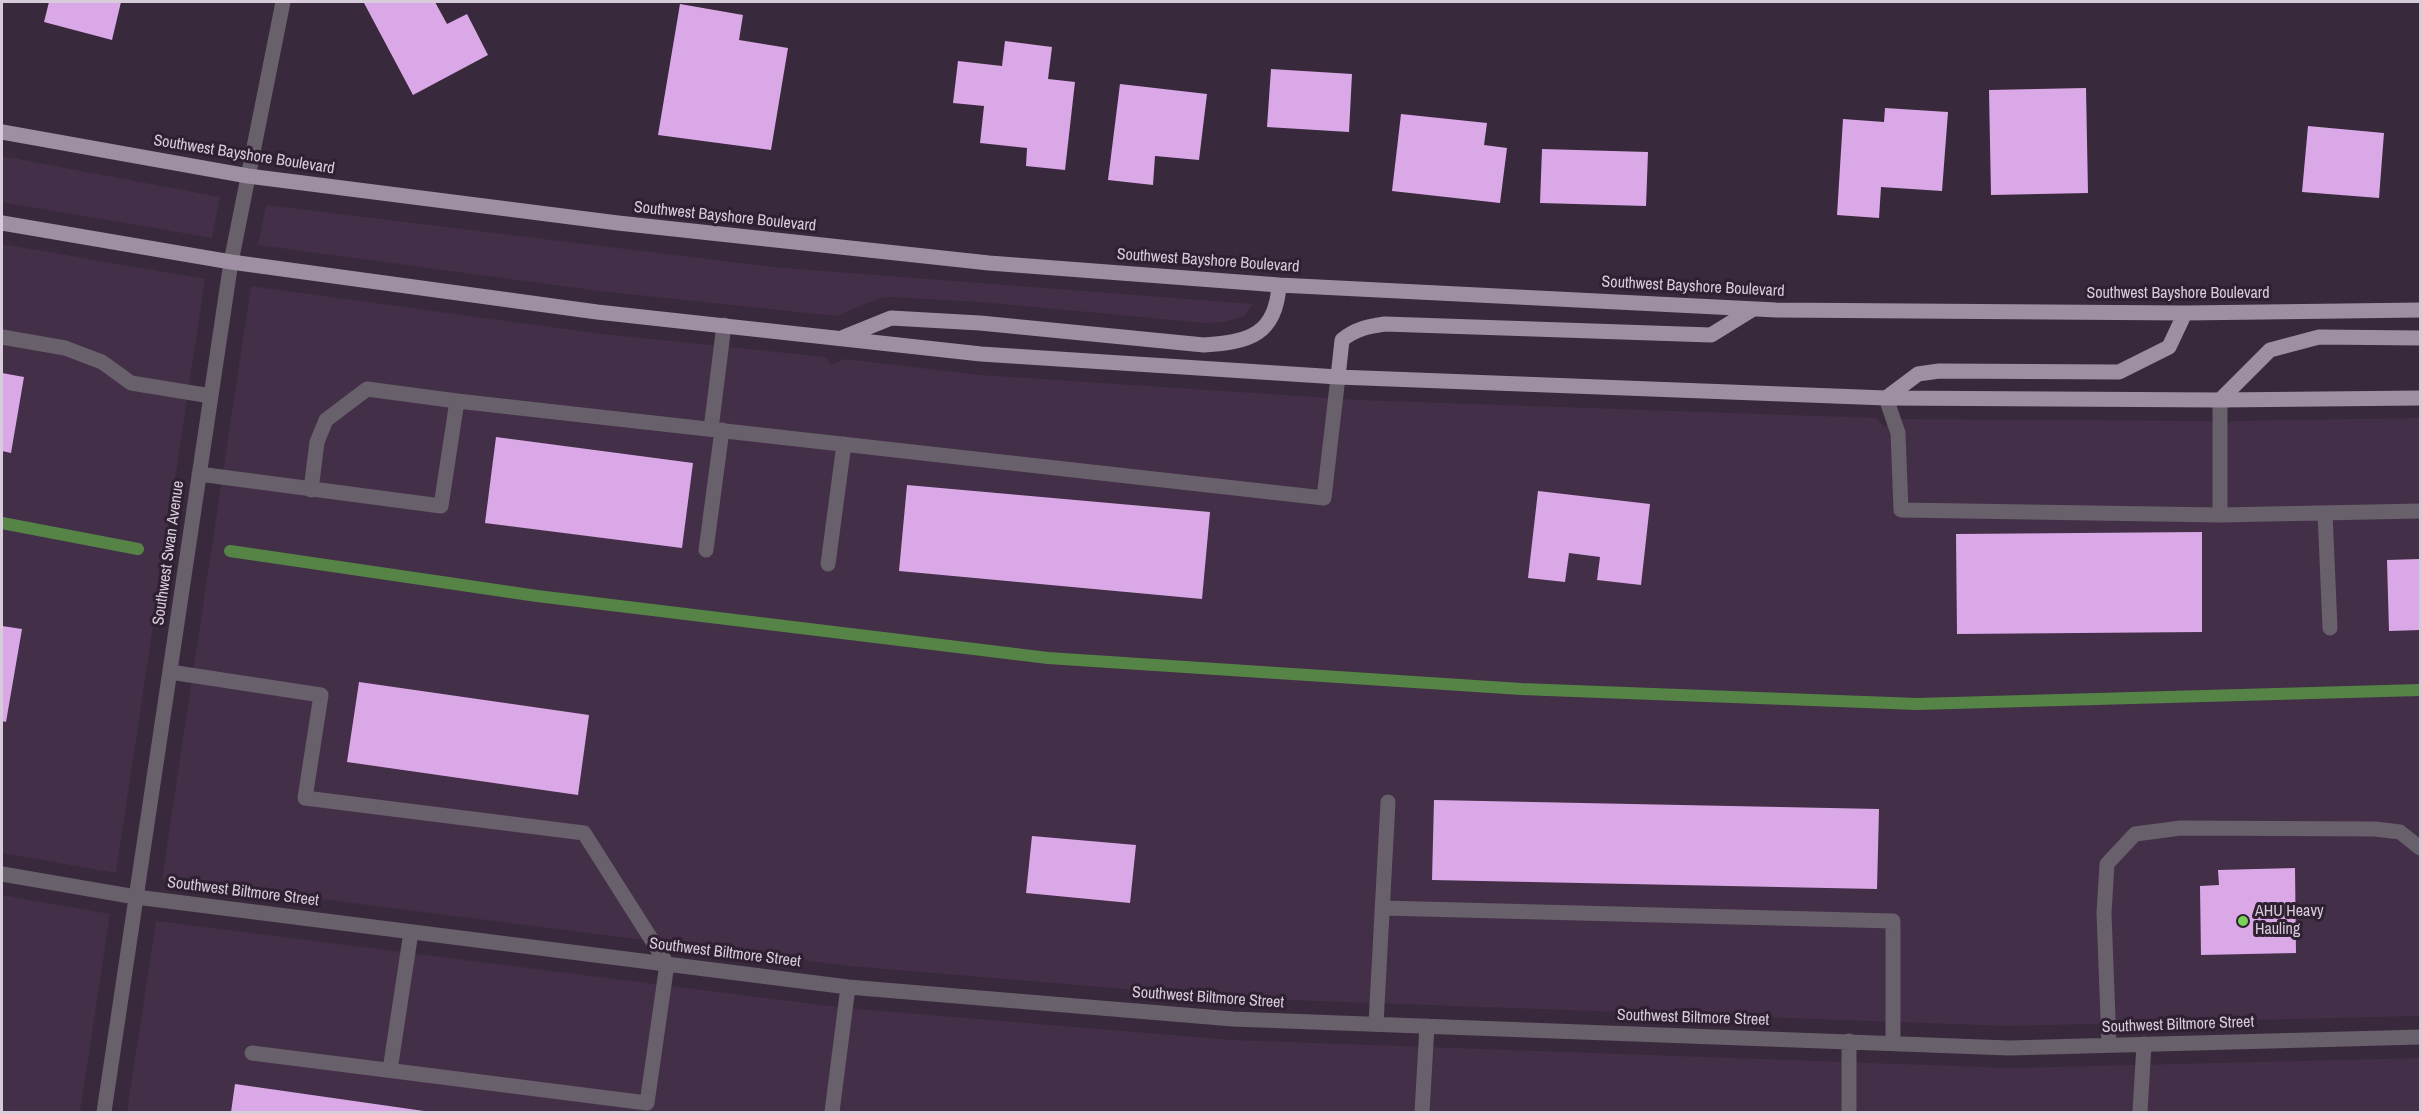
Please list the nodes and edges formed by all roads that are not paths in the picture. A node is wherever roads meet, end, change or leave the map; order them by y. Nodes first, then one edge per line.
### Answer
1 (283, 2) edge
2 (2, 132) edge
3 (248, 176) junction
4 (2, 223) edge
5 (231, 262) junction
6 (1279, 285) junction
7 (1753, 309) junction
8 (2421, 310) edge
9 (2185, 313) junction
10 (724, 325) junction
11 (2, 337) edge
12 (841, 338) junction
13 (2421, 338) edge
14 (1338, 377) junction
15 (211, 396) junction
16 (1886, 398) junction
17 (2421, 398) edge
18 (2220, 400) junction
19 (457, 401) junction
20 (716, 430) junction
21 (844, 444) junction
22 (199, 474) junction
23 (311, 490) junction
24 (2421, 511) edge
25 (2325, 513) junction
26 (2220, 514) junction
27 (706, 550) dead end
28 (828, 564) dead end
29 (2330, 628) dead end
30 (170, 672) junction
31 (1388, 802) dead end
32 (2421, 848) edge
33 (2, 874) edge
34 (136, 897) junction
35 (1382, 908) junction
36 (411, 932) junction
37 (667, 964) junction
38 (848, 987) junction
39 (1376, 1024) junction
40 (1426, 1026) junction
41 (2421, 1037) edge
42 (1849, 1041) junction
43 (1893, 1043) junction
44 (2144, 1044) junction
45 (2109, 1045) junction
46 (252, 1053) dead end
47 (390, 1070) junction
48 (104, 1113) edge
49 (832, 1113) edge
50 (1422, 1113) edge
51 (1849, 1113) edge
52 (2140, 1113) edge

1 - 3 street, Southwest Swan Avenue
2 - 3 main road, Southwest Bayshore Boulevard
3 - 5 street, Southwest Swan Avenue
3 - 6 main road, Southwest Bayshore Boulevard
4 - 5 main road
5 - 10 main road
5 - 15 street, Southwest Swan Avenue
6 - 7 main road, Southwest Bayshore Boulevard
6 - 12 main road
7 - 9 main road, Southwest Bayshore Boulevard
7 - 14 main road
8 - 9 main road, Southwest Bayshore Boulevard
9 - 16 main road
10 - 12 main road
10 - 20 street
11 - 15 street
12 - 14 main road
13 - 18 main road
14 - 16 main road
14 - 21 street
15 - 22 street, Southwest Swan Avenue
16 - 18 main road
16 - 26 street
17 - 18 main road
18 - 26 street
19 - 20 street
19 - 23 street
19 - 23 street
20 - 21 street
20 - 27 street
21 - 28 street
22 - 23 street
22 - 30 street, Southwest Swan Avenue
24 - 25 street
25 - 26 street
25 - 29 street
30 - 34 street, Southwest Swan Avenue
30 - 37 street
31 - 35 street
32 - 45 street
33 - 34 street, Southwest Biltmore Street
34 - 36 street, Southwest Biltmore Street
34 - 48 street, Southwest Swan Avenue
35 - 39 street
35 - 43 street
36 - 37 street, Southwest Biltmore Street
36 - 47 street
37 - 38 street, Southwest Biltmore Street
37 - 47 street
38 - 39 street, Southwest Biltmore Street
38 - 49 street
39 - 40 street, Southwest Biltmore Street
40 - 42 street, Southwest Biltmore Street
40 - 50 street
41 - 44 street, Southwest Biltmore Street
42 - 43 street, Southwest Biltmore Street
42 - 51 street
43 - 45 street, Southwest Biltmore Street
44 - 45 street, Southwest Biltmore Street
44 - 52 street
46 - 47 street

